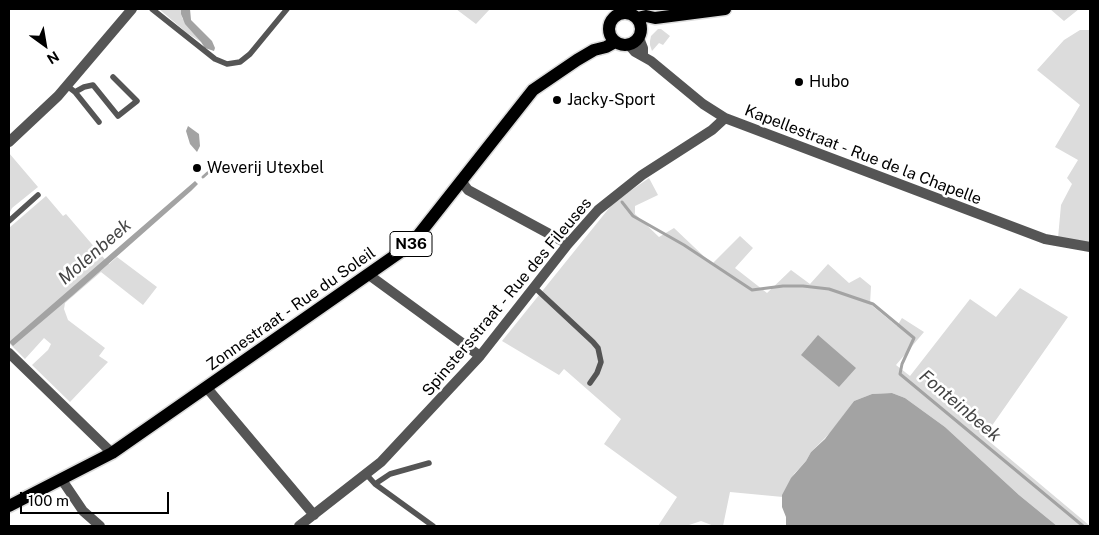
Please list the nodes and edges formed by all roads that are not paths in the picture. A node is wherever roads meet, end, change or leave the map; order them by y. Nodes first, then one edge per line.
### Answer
1 (132, 9) edge
2 (152, 9) edge
3 (287, 9) edge
4 (604, 9) edge
5 (725, 9) edge
6 (622, 11) edge
7 (612, 31) junction
8 (637, 32) junction
9 (113, 77) dead end
10 (66, 85) junction
11 (75, 92) junction
12 (725, 118) junction
13 (99, 122) dead end
14 (10, 138) edge
15 (462, 182) junction
16 (38, 195) dead end
17 (9, 221) edge
18 (568, 244) junction
19 (1090, 247) edge
20 (369, 275) junction
21 (534, 287) junction
22 (9, 353) edge
23 (480, 356) junction
24 (590, 383) dead end
25 (207, 388) junction
26 (112, 454) junction
27 (429, 463) dead end
28 (366, 474) junction
29 (62, 480) junction
30 (375, 484) junction
31 (9, 506) edge
32 (314, 515) junction
33 (100, 526) edge
34 (299, 526) edge
35 (433, 526) edge

1 - 10 street
2 - 3 lane
4 - 7 main road
5 - 8 main road, N36
6 - 7 main road, N36
6 - 8 main road, N36
7 - 8 main road, N36
7 - 15 main road, Zonnestraat - Rue du Soleil / N36
8 - 12 street, Kapellestraat - Rue de la Chapelle
9 - 11 lane
10 - 11 lane
10 - 14 street
11 - 13 lane
12 - 18 street, Spinstersstraat - Rue des Fileuses
12 - 19 street, Kapellestraat - Rue de la Chapelle
15 - 18 street
15 - 20 main road, Zonnestraat - Rue du Soleil / N36
16 - 17 lane
18 - 21 street, Spinstersstraat - Rue des Fileuses
20 - 23 street
20 - 25 main road, Zonnestraat - Rue du Soleil / N36
21 - 23 street, Spinstersstraat - Rue des Fileuses
21 - 24 lane
22 - 26 street
23 - 28 street, Spinstersstraat - Rue des Fileuses
25 - 26 main road, Zonnestraat - Rue du Soleil / N36
25 - 32 street
26 - 29 main road, Zonnestraat - Rue du Soleil / N36
27 - 30 lane
28 - 30 lane
28 - 32 street, Spinstersstraat - Rue des Fileuses
29 - 31 main road, Zonnestraat - Rue du Soleil / N36
29 - 33 street
30 - 35 lane
32 - 34 street, Spinstersstraat - Rue des Fileuses

